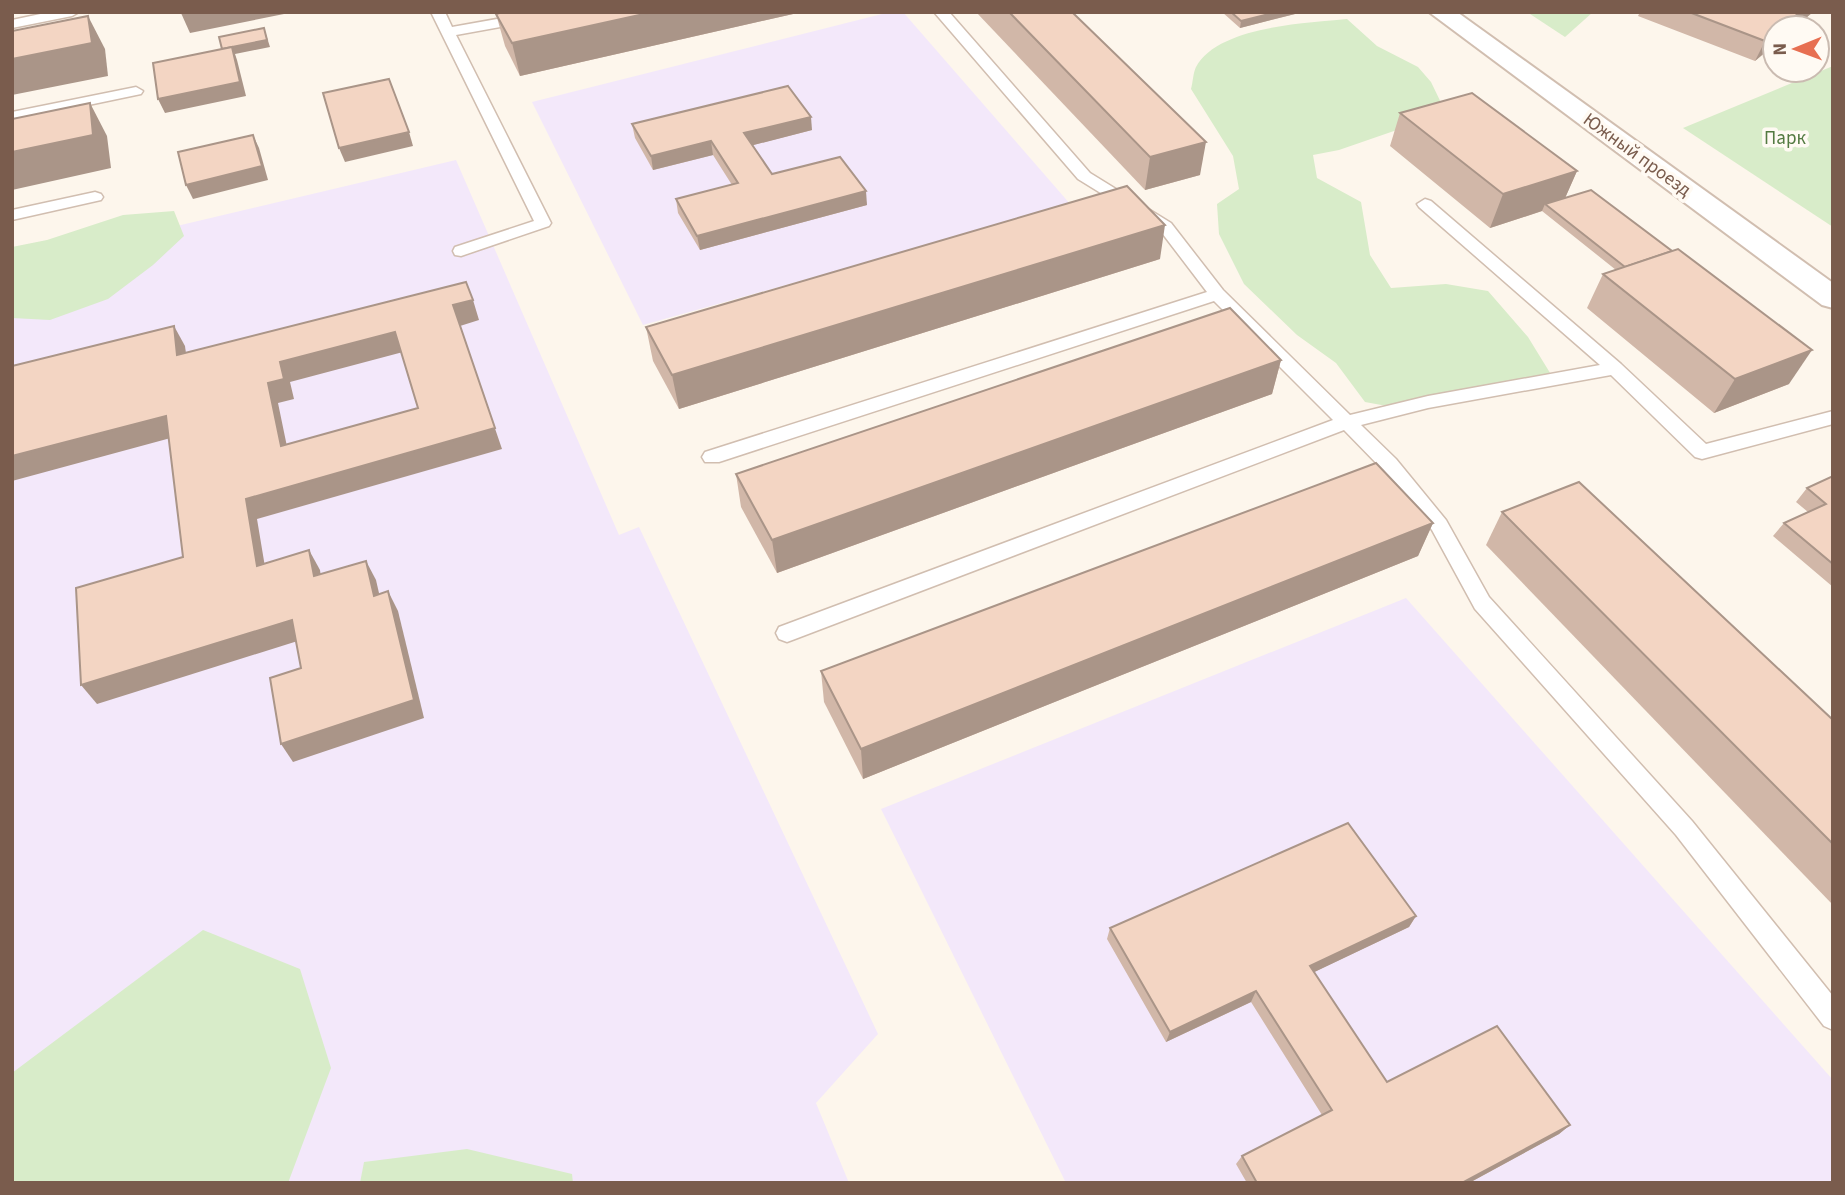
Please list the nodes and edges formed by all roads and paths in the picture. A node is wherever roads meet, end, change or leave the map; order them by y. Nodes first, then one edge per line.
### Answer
1 (72, 12) edge
2 (438, 12) edge
3 (560, 12) edge
4 (940, 12) edge
5 (1441, 12) edge
6 (12, 24) edge
7 (448, 32) junction
8 (135, 92) dead end
9 (12, 117) edge
10 (95, 197) dead end
11 (1425, 204) dead end
12 (12, 215) edge
13 (461, 251) dead end
14 (1217, 294) junction
15 (1833, 298) edge
16 (1615, 368) junction
17 (1833, 417) edge
18 (1347, 422) junction
19 (712, 457) dead end
20 (787, 633) dead end
21 (1833, 1017) edge

1 - 6 lane
2 - 7 lane
3 - 7 lane
4 - 14 lane
5 - 15 street, Южный проезд
7 - 13 lane
8 - 9 lane
10 - 12 lane
11 - 16 lane
14 - 18 lane
14 - 19 lane
16 - 17 lane
16 - 18 lane
18 - 20 lane
18 - 21 lane

